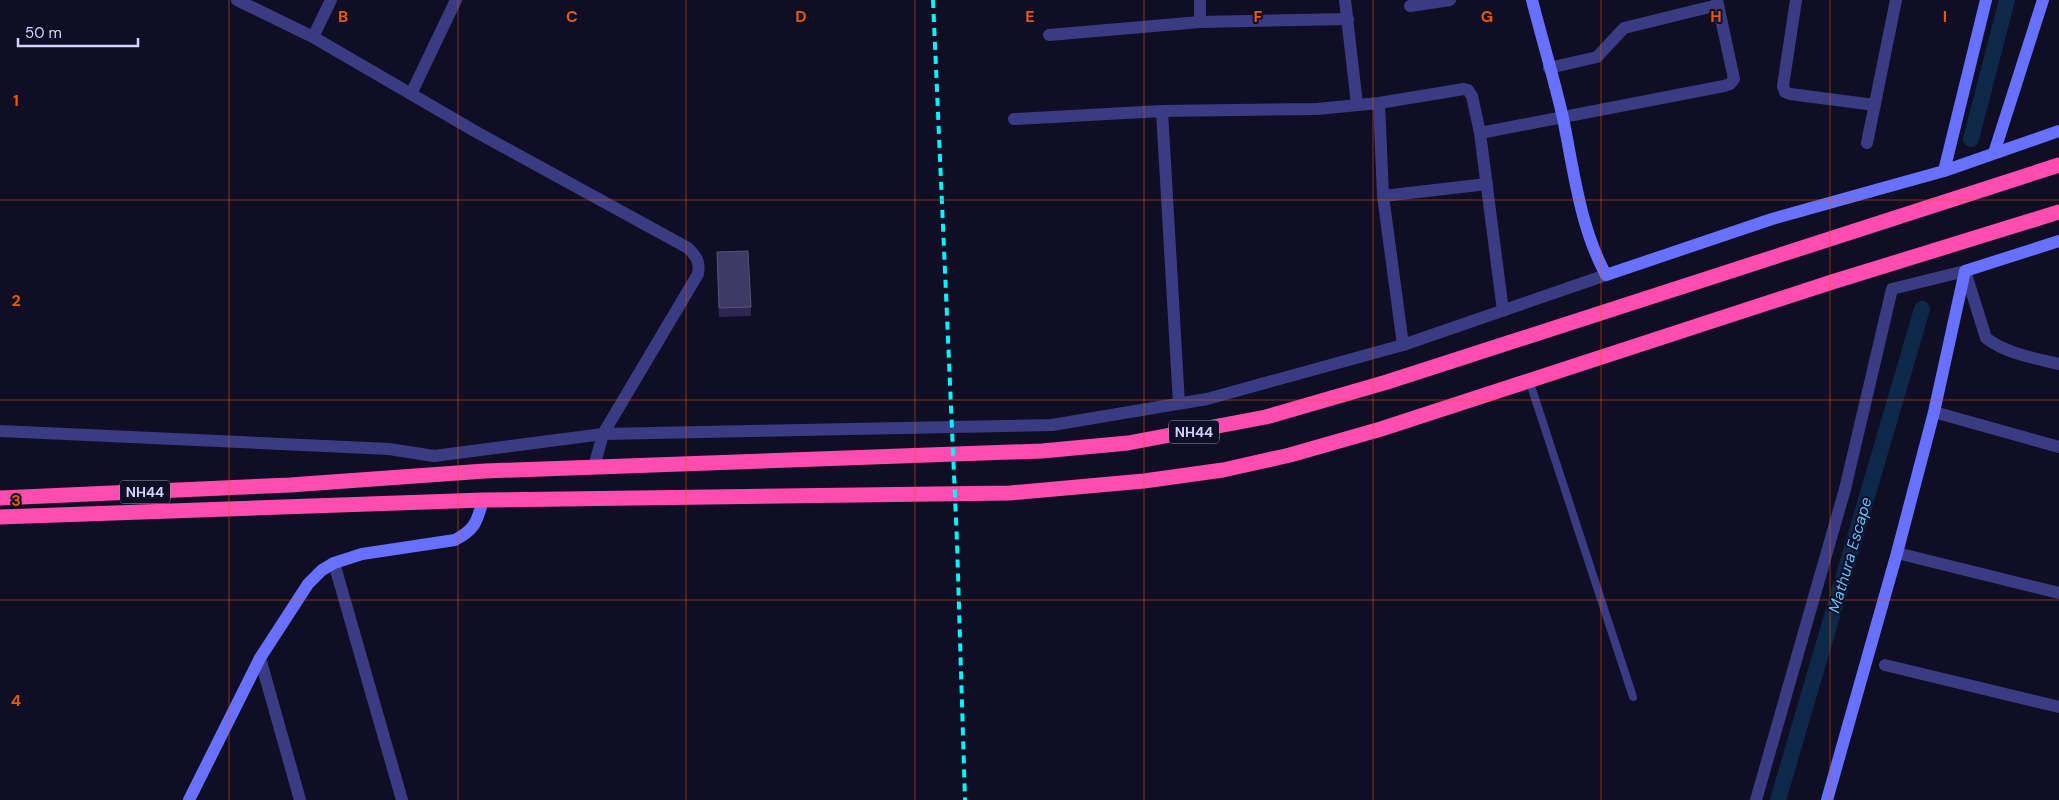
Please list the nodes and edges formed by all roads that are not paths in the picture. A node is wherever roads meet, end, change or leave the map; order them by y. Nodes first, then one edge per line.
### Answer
1 (237, 0) edge
2 (331, 0) edge
3 (456, 0) edge
4 (1200, 0) edge
5 (1345, 0) edge
6 (1450, 0) edge
7 (1532, 0) edge
8 (1796, 0) edge
9 (1896, 0) edge
10 (1986, 0) edge
11 (2043, 0) edge
12 (1717, 2) edge
13 (1410, 6) dead end
14 (1348, 18) junction
15 (1200, 22) junction
16 (1049, 35) dead end
17 (313, 37) junction
18 (1549, 68) junction
19 (411, 94) junction
20 (1379, 102) junction
21 (1357, 104) junction
22 (1875, 105) junction
23 (1162, 112) junction
24 (1562, 116) junction
25 (1014, 119) dead end
26 (2059, 131) edge
27 (1480, 133) junction
28 (1867, 143) dead end
29 (1994, 153) junction
30 (2059, 165) edge
31 (1944, 171) junction
32 (1487, 184) junction
33 (1383, 196) junction
34 (2059, 212) edge
35 (2059, 241) edge
36 (1965, 271) junction
37 (1606, 276) junction
38 (1504, 311) junction
39 (1403, 345) junction
40 (2059, 364) edge
41 (1529, 380) junction
42 (1179, 404) junction
43 (1934, 412) junction
44 (0, 432) edge
45 (603, 434) junction
46 (2059, 447) edge
47 (594, 467) junction
48 (0, 498) edge
49 (483, 500) junction
50 (0, 517) edge
51 (1897, 553) junction
52 (334, 562) junction
53 (2059, 593) edge
54 (260, 658) junction
55 (1885, 665) dead end
56 (1633, 697) dead end
57 (2059, 707) edge
58 (189, 800) edge
59 (300, 800) edge
60 (402, 800) edge
61 (1756, 800) edge
62 (1827, 800) edge

1 - 17 street
2 - 17 street
3 - 19 street
4 - 15 street
5 - 14 street
6 - 13 street
7 - 18 street
8 - 22 street
9 - 22 street
10 - 31 street
11 - 29 street
12 - 18 street
12 - 24 street
14 - 15 street
14 - 21 street
15 - 16 street
17 - 19 street
18 - 24 street
19 - 45 street
20 - 21 street
20 - 27 street
20 - 33 street
21 - 23 street
22 - 28 street
23 - 25 street
23 - 42 street
24 - 27 street
24 - 37 street
26 - 29 street
27 - 32 street
29 - 31 street
30 - 47 highway, NH44
31 - 37 street
32 - 33 street
32 - 38 street
33 - 39 street
34 - 41 highway, NH44
35 - 36 street
36 - 40 street
36 - 43 street
36 - 61 street
37 - 38 street
38 - 39 street
39 - 42 street
41 - 49 highway, NH44
41 - 56 lane
42 - 45 street
43 - 46 street
43 - 51 street
44 - 45 street
45 - 47 street
47 - 48 highway, NH44
49 - 50 highway, NH44
49 - 52 street
51 - 53 street
51 - 62 street
52 - 54 street
52 - 60 street
54 - 58 street
54 - 59 street
55 - 57 street

